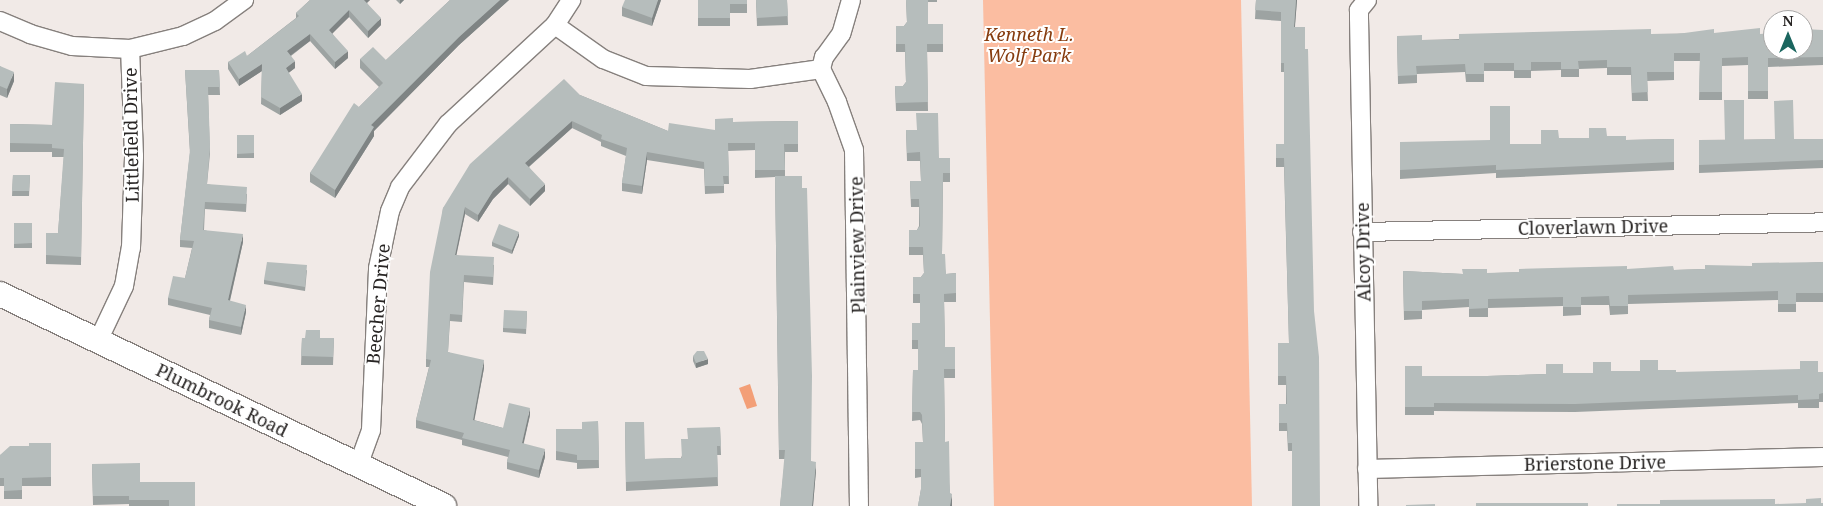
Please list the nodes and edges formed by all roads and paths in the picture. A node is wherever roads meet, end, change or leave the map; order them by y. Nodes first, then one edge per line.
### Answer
1 (244, 0) edge
2 (571, 0) edge
3 (851, 0) edge
4 (1366, 0) edge
5 (0, 21) edge
6 (555, 25) junction
7 (130, 49) junction
8 (820, 69) junction
9 (1823, 222) edge
10 (1362, 232) junction
11 (0, 294) edge
12 (98, 341) junction
13 (1823, 457) edge
14 (358, 466) junction
15 (1367, 469) junction
16 (444, 506) edge
17 (859, 506) edge
18 (1368, 506) edge

1 - 7 street, Littlefield Drive
2 - 6 street, Beecher Drive
3 - 8 street
4 - 10 street, Alcoy Drive
5 - 7 street
6 - 8 street
6 - 14 street, Beecher Drive
7 - 12 street, Littlefield Drive
8 - 17 street, Plainview Drive
9 - 10 street, Cloverlawn Drive
10 - 15 street, Alcoy Drive
11 - 12 street, Plumbrook Road
12 - 14 street, Plumbrook Road
13 - 15 street, Brierstone Drive
14 - 16 street, Plumbrook Road
15 - 18 street, Alcoy Drive

